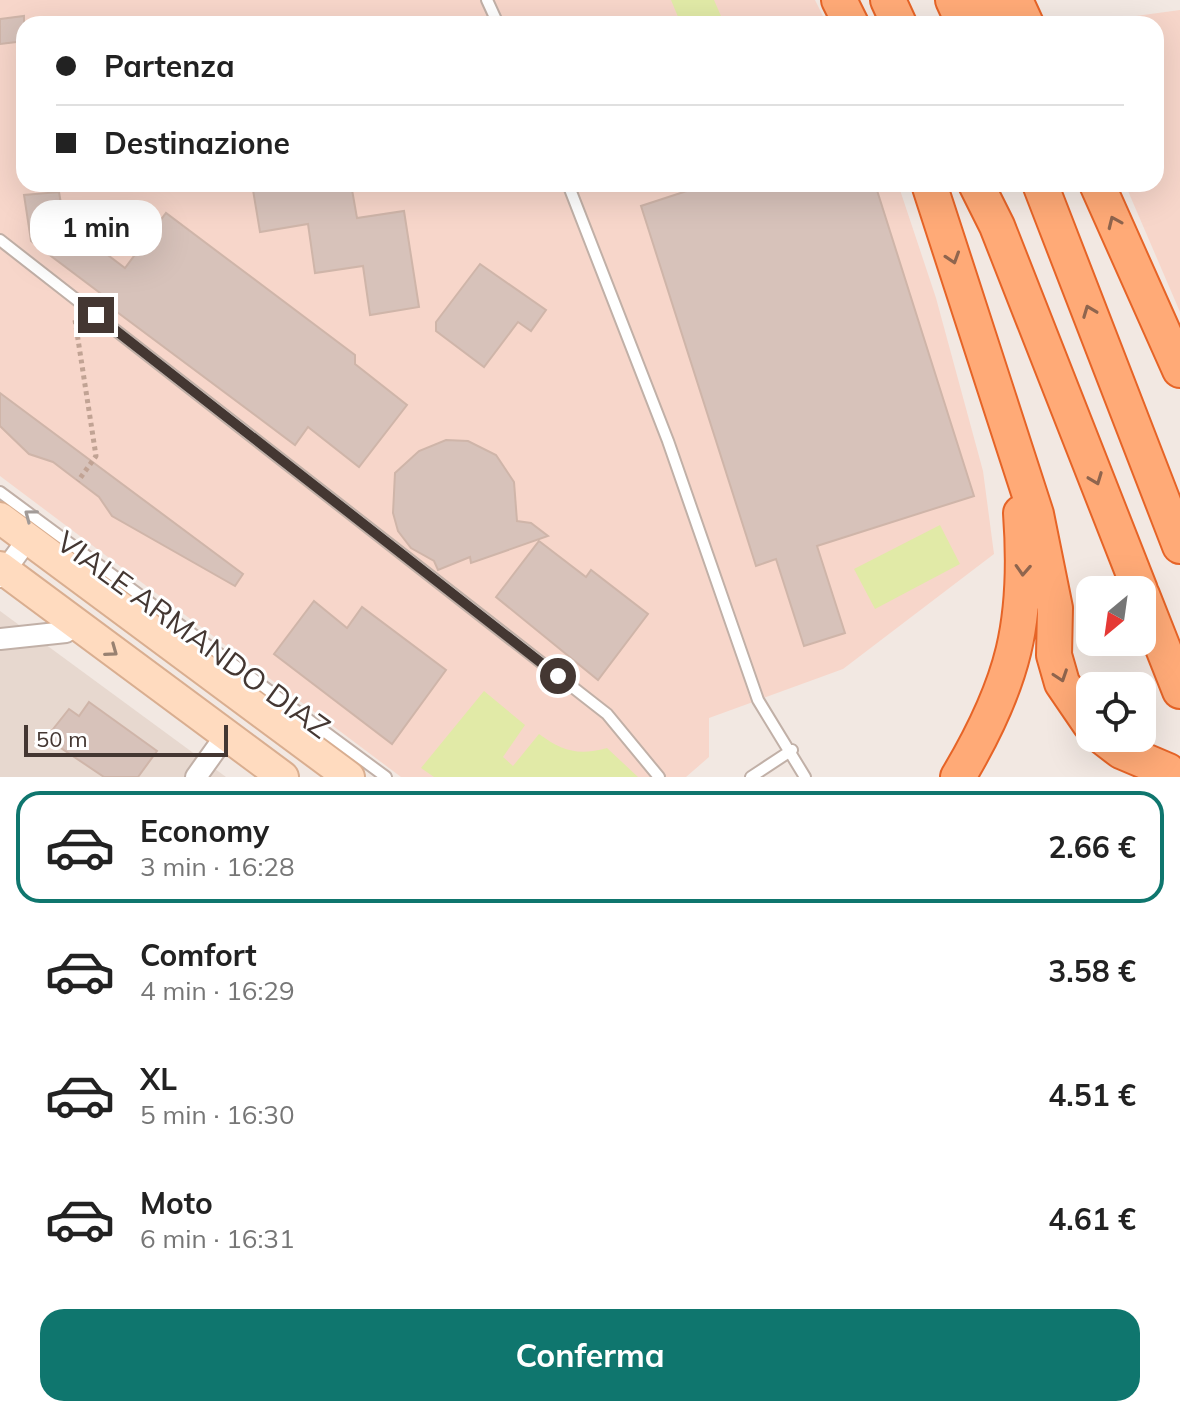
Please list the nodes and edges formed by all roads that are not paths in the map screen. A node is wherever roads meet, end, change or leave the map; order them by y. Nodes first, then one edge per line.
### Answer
1 (571, 192) edge
2 (932, 192) edge
3 (979, 192) edge
4 (1043, 192) edge
5 (1101, 192) edge
6 (0, 240) edge
7 (1180, 370) edge
8 (1018, 464) junction
9 (0, 492) edge
10 (0, 518) edge
11 (28, 539) junction
12 (1180, 546) edge
13 (1, 572) edge
14 (1135, 576) edge
15 (76, 624) junction
16 (1156, 630) edge
17 (0, 639) edge
18 (1180, 691) edge
19 (1076, 704) edge
20 (226, 735) junction
21 (792, 750) junction
22 (1123, 752) edge
23 (196, 777) edge
24 (283, 777) edge
25 (349, 777) edge
26 (386, 777) edge
27 (659, 777) edge
28 (751, 777) edge
29 (805, 777) edge
30 (958, 777) edge
31 (1165, 777) edge

1 - 21 lane
2 -> 8 highway
3 -> 14 highway
12 -> 4 highway
7 -> 5 highway
6 - 27 lane
8 -> 19 highway
8 -> 30 highway
26 -> 9 lane, VIALE ARMANDO DIAZ
10 - 11 main road, VIALE ARMANDO DIAZ
11 - 13 street
11 - 25 main road, VIALE ARMANDO DIAZ
13 - 15 main road, VIALE ARMANDO DIAZ
15 - 17 street
15 -> 20 main road, VIALE ARMANDO DIAZ
16 - 18 highway
20 - 23 street
20 - 24 main road, VIALE ARMANDO DIAZ
21 - 28 lane
21 - 29 lane
22 - 31 highway

